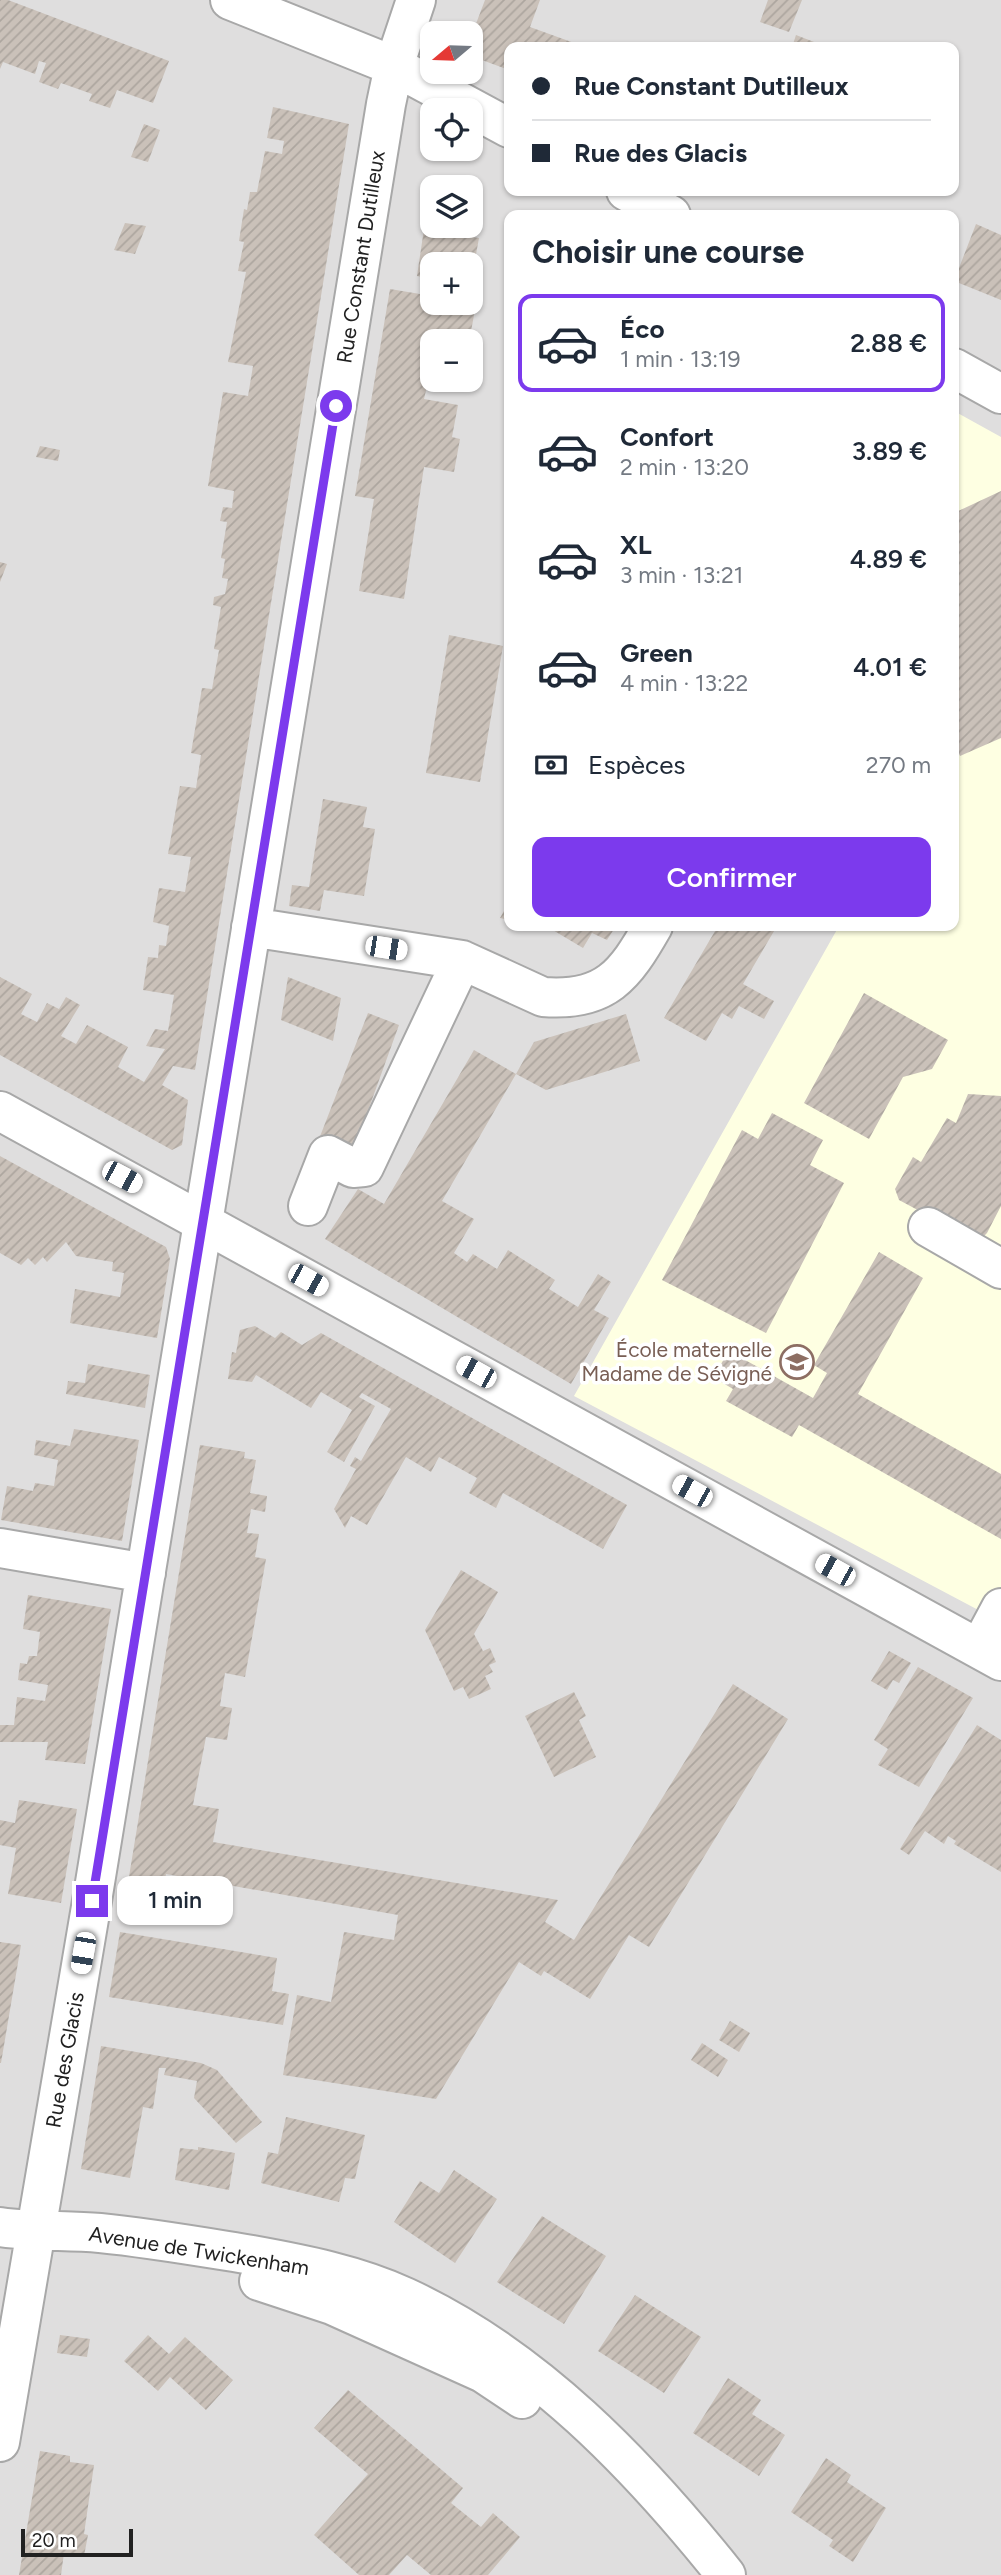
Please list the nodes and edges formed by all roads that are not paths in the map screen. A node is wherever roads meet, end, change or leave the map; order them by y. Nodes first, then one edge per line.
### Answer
1 (230, 0) edge
2 (416, 0) edge
3 (394, 66) junction
4 (504, 125) edge
5 (635, 196) edge
6 (662, 210) edge
7 (959, 371) edge
8 (1001, 394) edge
9 (251, 927) junction
10 (650, 931) edge
11 (462, 960) junction
12 (0, 1111) edge
13 (308, 1206) dead end
14 (203, 1222) junction
15 (928, 1227) dead end
16 (1001, 1269) edge
17 (0, 1548) edge
18 (146, 1573) junction
19 (1001, 1608) edge
20 (990, 1655) edge
21 (18, 2229) edge
22 (0, 2442) edge
23 (699, 2575) edge
24 (726, 2575) edge

1 - 3 street
2 - 3 street, Rue Constant Dutilleux
3 - 4 street
3 - 9 street, Rue Constant Dutilleux
5 - 6 street
7 - 8 street
9 - 11 street
9 - 14 street, Rue Constant Dutilleux
10 - 11 street
11 - 13 street
12 - 14 street
14 - 18 street, Rue des Glacis
14 - 20 street
15 - 16 street
17 - 18 street
18 - 21 street, Rue des Glacis
19 - 20 street
21 - 22 street, Rue des Glacis
21 - 23 street, Avenue de Twickenham
21 - 24 street, Avenue de Twickenham

